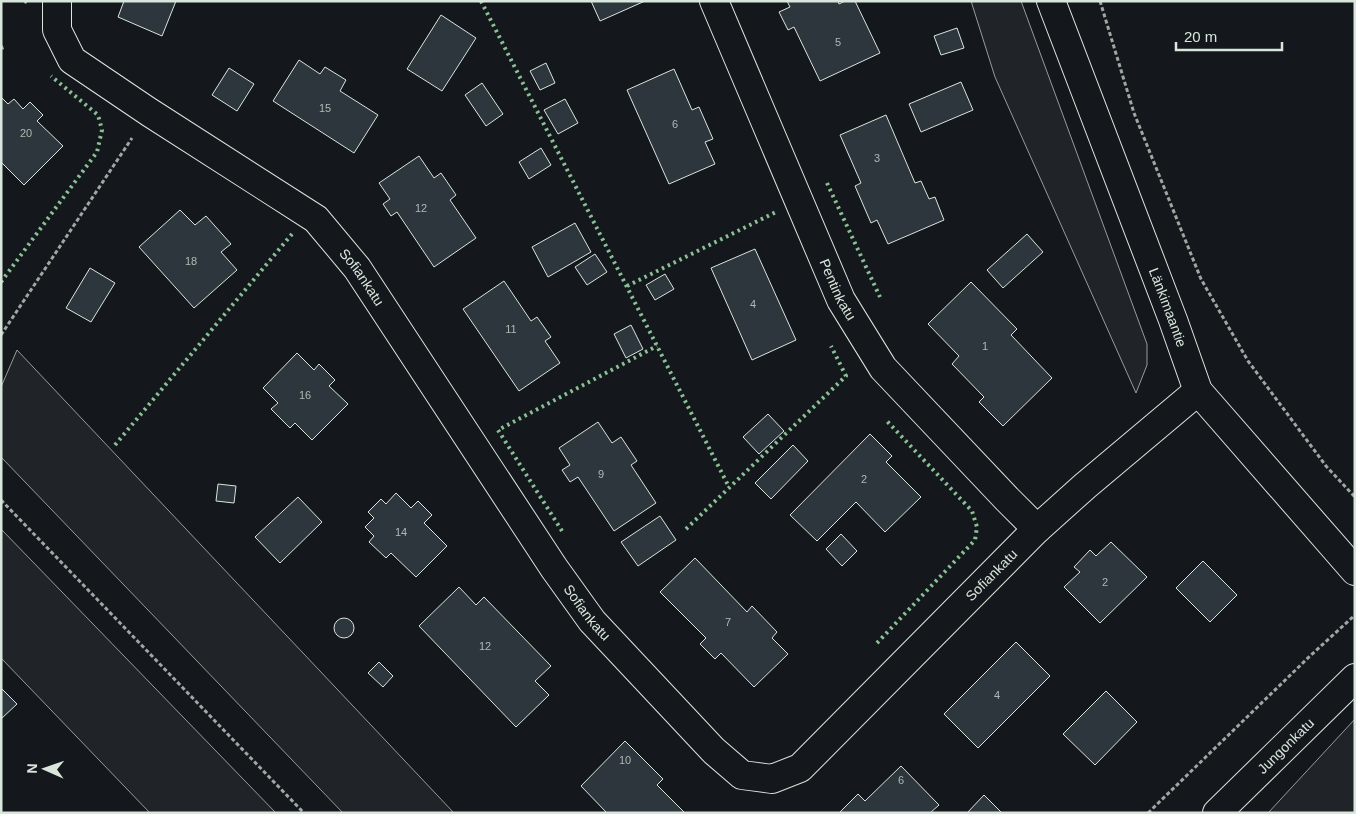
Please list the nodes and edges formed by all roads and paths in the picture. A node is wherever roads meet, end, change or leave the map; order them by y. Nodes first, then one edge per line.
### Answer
1 (57, 1) edge
2 (714, 1) edge
3 (1050, 1) edge
4 (1100, 1) edge
5 (149, 112) junction
6 (1, 335) edge
7 (1198, 391) junction
8 (1355, 497) edge
9 (1, 500) edge
10 (1037, 529) junction
11 (1355, 571) edge
12 (1355, 615) edge
13 (1355, 678) edge
14 (304, 813) edge
15 (1148, 813) edge
16 (1217, 813) edge

1 - 5 street, Sofiankatu
2 - 10 street, Pentinkatu
3 - 7 street, Länkimaantie
4 - 8 path
5 - 6 path
5 - 10 street, Sofiankatu
7 - 10 street, Sofiankatu
7 - 11 street, Länkimaantie
9 - 14 path
12 - 15 path
13 - 16 street, Jungonkatu

